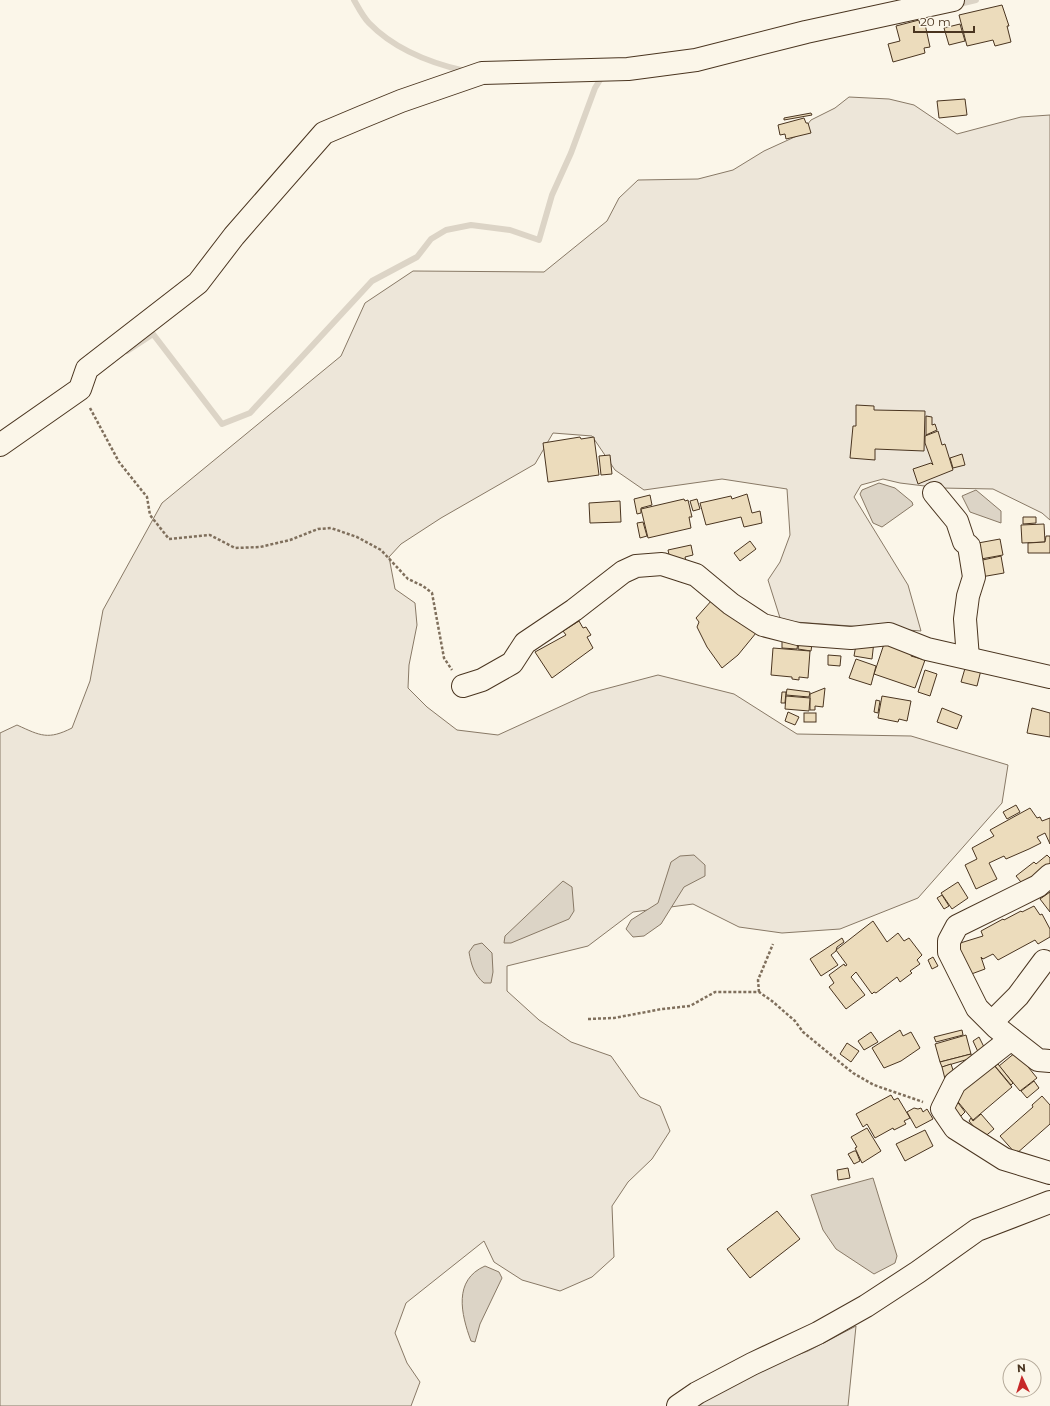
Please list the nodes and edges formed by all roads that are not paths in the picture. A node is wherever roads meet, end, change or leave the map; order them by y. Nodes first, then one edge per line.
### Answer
1 (954, 0) edge
2 (0, 445) edge
3 (934, 493) dead end
4 (968, 658) junction
5 (1050, 677) edge
6 (463, 686) road end
7 (1050, 875) edge
8 (1044, 961) dead end
9 (992, 1022) junction
10 (1011, 1039) junction
11 (1050, 1061) edge
12 (1050, 1173) edge
13 (1050, 1202) edge
14 (678, 1406) edge

1 - 2 street
3 - 4 street
4 - 5 street
4 - 6 street
7 - 9 street
8 - 9 street
9 - 10 street
10 - 11 street
10 - 12 street
13 - 14 street

